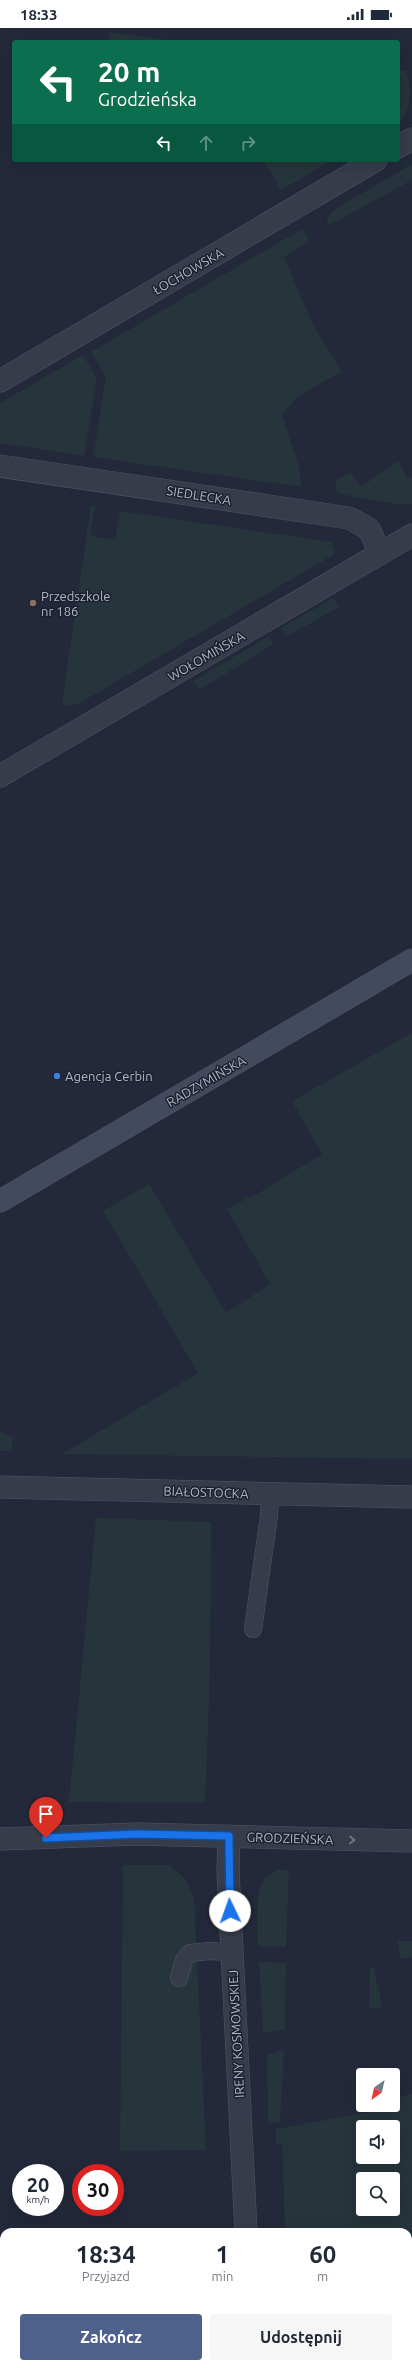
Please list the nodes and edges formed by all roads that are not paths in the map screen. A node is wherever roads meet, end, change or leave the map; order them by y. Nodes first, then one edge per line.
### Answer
1 (412, 139) edge
2 (400, 146) edge
3 (373, 162) edge
4 (0, 381) edge
5 (0, 466) edge
6 (412, 535) edge
7 (380, 553) junction
8 (0, 776) edge
9 (412, 960) edge
10 (0, 1201) edge
11 (0, 1486) edge
12 (270, 1494) junction
13 (412, 1497) edge
14 (253, 1629) dead end
15 (229, 1836) junction
16 (0, 1839) edge
17 (412, 1841) edge
18 (232, 1952) junction
19 (179, 1978) dead end
20 (246, 2228) edge

1 - 2 street
3 - 4 street, ŁOCHOWSKA
5 - 7 street, SIEDLECKA
6 - 7 street, WOŁOMIŃSKA
7 - 8 street, WOŁOMIŃSKA
9 - 10 street, RADZYMIŃSKA
11 - 12 street, BIAŁOSTOCKA
12 - 13 street, BIAŁOSTOCKA
12 - 14 lane
15 - 16 street, GRODZIEŃSKA
15 -> 17 street, GRODZIEŃSKA
15 - 18 street, IRENY KOSMOWSKIEJ
18 - 19 lane
18 - 20 street, IRENY KOSMOWSKIEJ

